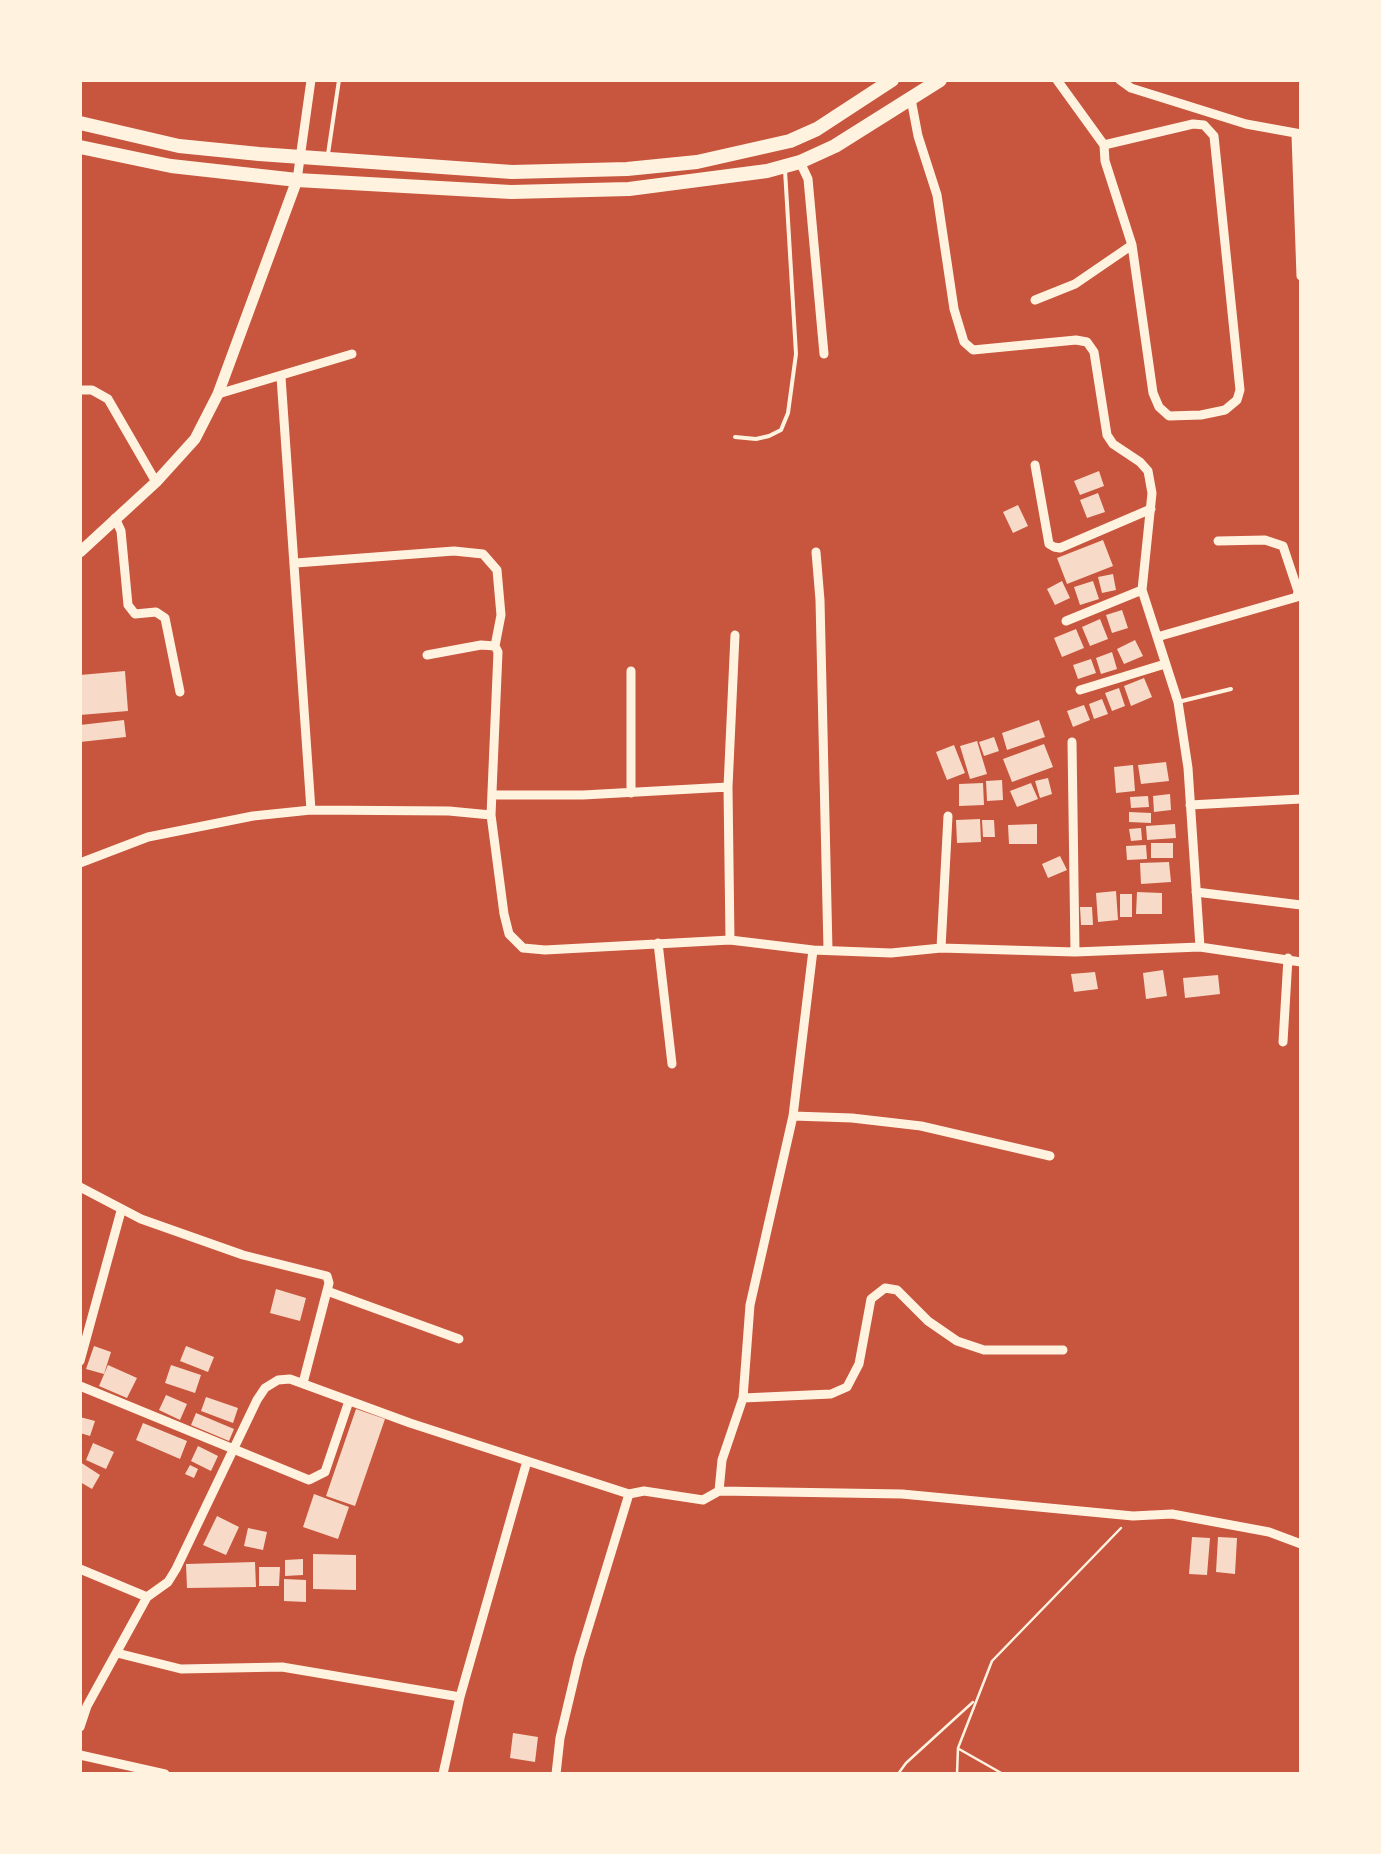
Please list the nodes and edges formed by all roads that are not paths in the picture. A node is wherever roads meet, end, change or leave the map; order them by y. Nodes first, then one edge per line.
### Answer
1 (312, 80) edge
2 (339, 80) edge
3 (892, 80) edge
4 (940, 80) edge
5 (1057, 80) edge
6 (1120, 80) edge
7 (911, 99) junction
8 (80, 124) edge
9 (1298, 134) edge
10 (1104, 145) junction
11 (80, 146) edge
12 (301, 157) junction
13 (327, 160) junction
14 (792, 164) junction
15 (627, 169) junction
16 (297, 180) junction
17 (629, 189) junction
18 (1132, 245) junction
19 (1301, 276) edge
20 (1036, 300) dead end
21 (352, 354) dead end
22 (824, 354) dead end
23 (281, 377) junction
24 (80, 390) edge
25 (218, 394) junction
26 (735, 437) dead end
27 (1035, 464) dead end
28 (156, 482) junction
29 (1151, 509) junction
30 (115, 518) junction
31 (1218, 541) dead end
32 (80, 552) edge
33 (816, 552) dead end
34 (296, 563) junction
35 (1142, 590) junction
36 (1066, 621) dead end
37 (735, 635) dead end
38 (1157, 637) junction
39 (495, 646) junction
40 (427, 656) dead end
41 (1165, 664) junction
42 (631, 670) dead end
43 (1080, 690) dead end
44 (1232, 690) dead end
45 (180, 692) dead end
46 (1178, 702) junction
47 (1072, 742) dead end
48 (728, 787) junction
49 (631, 793) junction
50 (494, 795) junction
51 (1301, 799) edge
52 (1190, 805) junction
53 (310, 810) junction
54 (491, 815) junction
55 (948, 816) dead end
56 (80, 863) edge
57 (1196, 892) junction
58 (1301, 905) edge
59 (730, 940) junction
60 (658, 943) junction
61 (1200, 946) junction
62 (942, 948) junction
63 (813, 950) junction
64 (828, 950) junction
65 (1075, 952) junction
66 (1288, 958) junction
67 (1301, 962) edge
68 (1283, 1042) dead end
69 (672, 1064) dead end
70 (794, 1116) junction
71 (1050, 1156) dead end
72 (80, 1187) edge
73 (121, 1211) junction
74 (326, 1291) junction
75 (84, 1337) edge
76 (459, 1340) dead end
77 (1062, 1350) dead end
78 (80, 1361) edge
79 (303, 1383) junction
80 (80, 1386) edge
81 (743, 1398) junction
82 (349, 1401) junction
83 (234, 1452) junction
84 (527, 1461) junction
85 (719, 1491) junction
86 (629, 1494) junction
87 (1301, 1544) edge
88 (80, 1569) edge
89 (147, 1597) junction
90 (117, 1653) junction
91 (460, 1697) junction
92 (84, 1704) edge
93 (80, 1727) edge
94 (80, 1755) edge
95 (164, 1774) edge
96 (443, 1774) edge
97 (556, 1774) edge

1 - 12 street
2 - 13 lane
3 - 15 main road
4 - 7 main road
5 - 10 street
6 - 9 street
7 - 14 main road
7 - 29 street
8 - 12 main road
9 - 19 street
10 - 18 street
10 - 18 street
11 - 16 main road
12 - 13 main road
12 - 16 street
13 - 15 main road
14 - 17 main road
14 - 22 street
14 - 26 lane
15 - 17 main road
16 - 17 main road
16 - 25 street
18 - 20 street
21 - 23 street
23 - 25 street
23 - 34 street
24 - 28 street
25 - 28 street
27 - 29 street
28 - 30 street
29 - 35 street
30 - 32 street
30 - 45 street
31 - 38 street
33 - 64 street
34 - 39 street
34 - 53 street
35 - 36 street
35 - 38 street
37 - 48 street
38 - 41 street
39 - 40 street
39 - 50 street
41 - 43 street
41 - 46 street
42 - 49 street
44 - 46 lane
46 - 52 street
47 - 65 street
48 - 49 street
48 - 59 street
49 - 50 street
50 - 54 street
51 - 52 street
52 - 57 street
53 - 54 street
53 - 56 street
54 - 60 street
55 - 62 street
57 - 58 street
57 - 61 street
59 - 60 street
59 - 63 street
60 - 69 street
61 - 65 street
61 - 66 street
62 - 64 street
62 - 65 street
63 - 64 street
63 - 70 street
66 - 67 street
66 - 68 street
70 - 71 street
70 - 81 street
72 - 73 street
73 - 74 street
73 - 75 street
74 - 76 street
74 - 79 street
75 - 78 street
77 - 81 street
79 - 82 street
79 - 83 street
80 - 83 street
81 - 85 street
82 - 83 street
82 - 84 street
83 - 89 street
84 - 86 street
84 - 91 street
85 - 86 street
85 - 87 street
86 - 97 street
88 - 89 street
89 - 90 street
90 - 91 street
90 - 92 street
91 - 96 street
92 - 93 street
94 - 95 street

